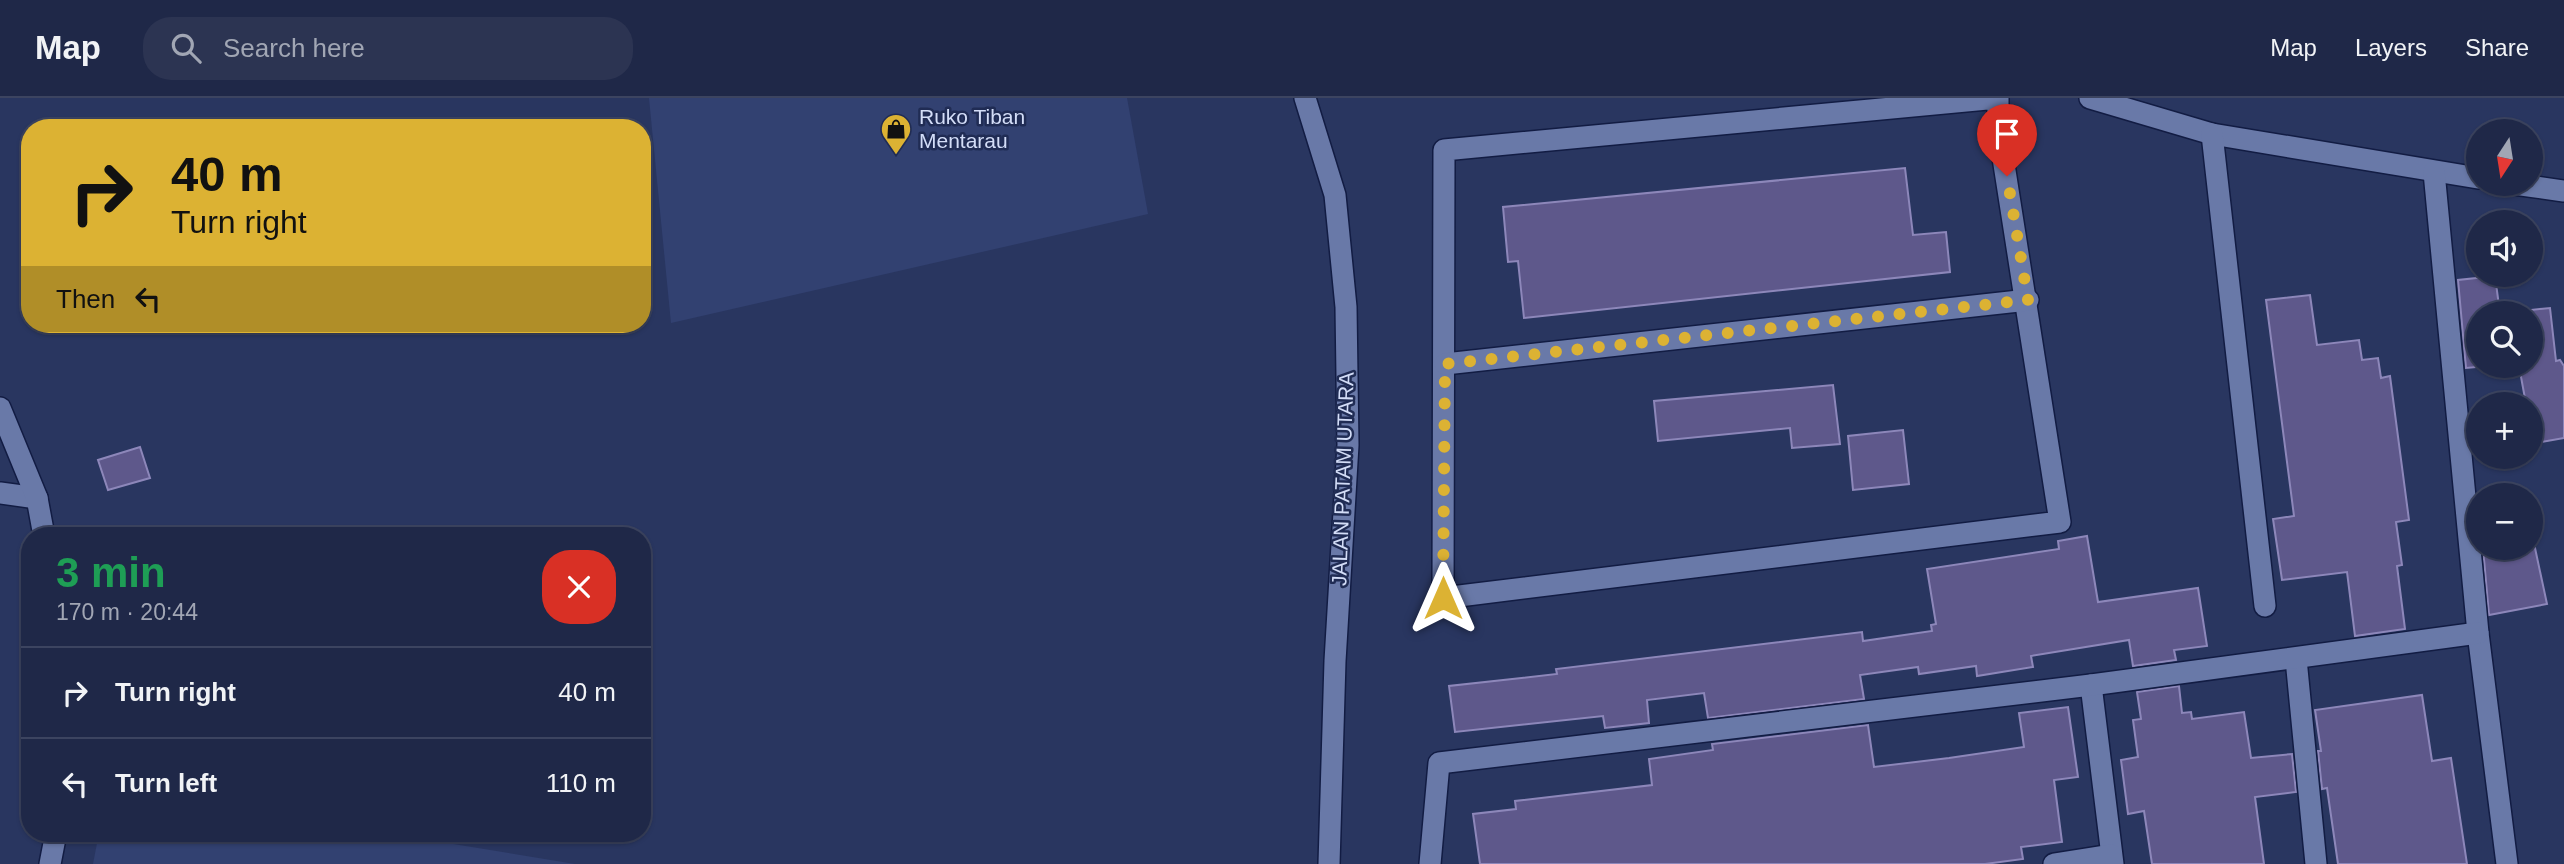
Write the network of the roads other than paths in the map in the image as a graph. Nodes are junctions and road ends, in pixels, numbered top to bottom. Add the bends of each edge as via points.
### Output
1 (1305, 98) edge
2 (1998, 98) edge
3 (2090, 98) edge
4 (2127, 104) edge
5 (2212, 134) junction
6 (2434, 172) junction
7 (2466, 176) edge
8 (2543, 188) edge
9 (2564, 191) edge
10 (2028, 300) junction
11 (1445, 364) junction
12 (0, 408) edge
13 (0, 493) edge
14 (37, 498) junction
15 (42, 527) edge
16 (2265, 606) dead end
17 (2478, 633) junction
18 (2296, 660) junction
19 (2091, 685) junction
20 (54, 842) edge
21 (2112, 859) edge
22 (50, 864) edge
23 (1329, 864) edge
24 (1430, 864) edge
25 (2054, 864) edge
26 (2316, 864) edge
27 (2507, 864) edge

1 - 23 street, JALAN PATAM UTARA via 1335,194 1346,307 1348,445
2 - 10 street via 1998,126
2 - 11 street via 1444,150
3 - 4 street
4 - 5 street
5 - 6 street
5 - 16 street
6 - 7 street
6 - 17 street
8 - 9 street
10 - 11 street
10 - 11 street via 2060,522 1443,598
12 - 14 street
13 - 14 street
14 - 15 street
17 - 18 street
17 - 27 street
18 - 19 street
18 - 26 street
19 - 21 street
19 - 24 street via 1440,763
20 - 22 street
21 - 25 street

